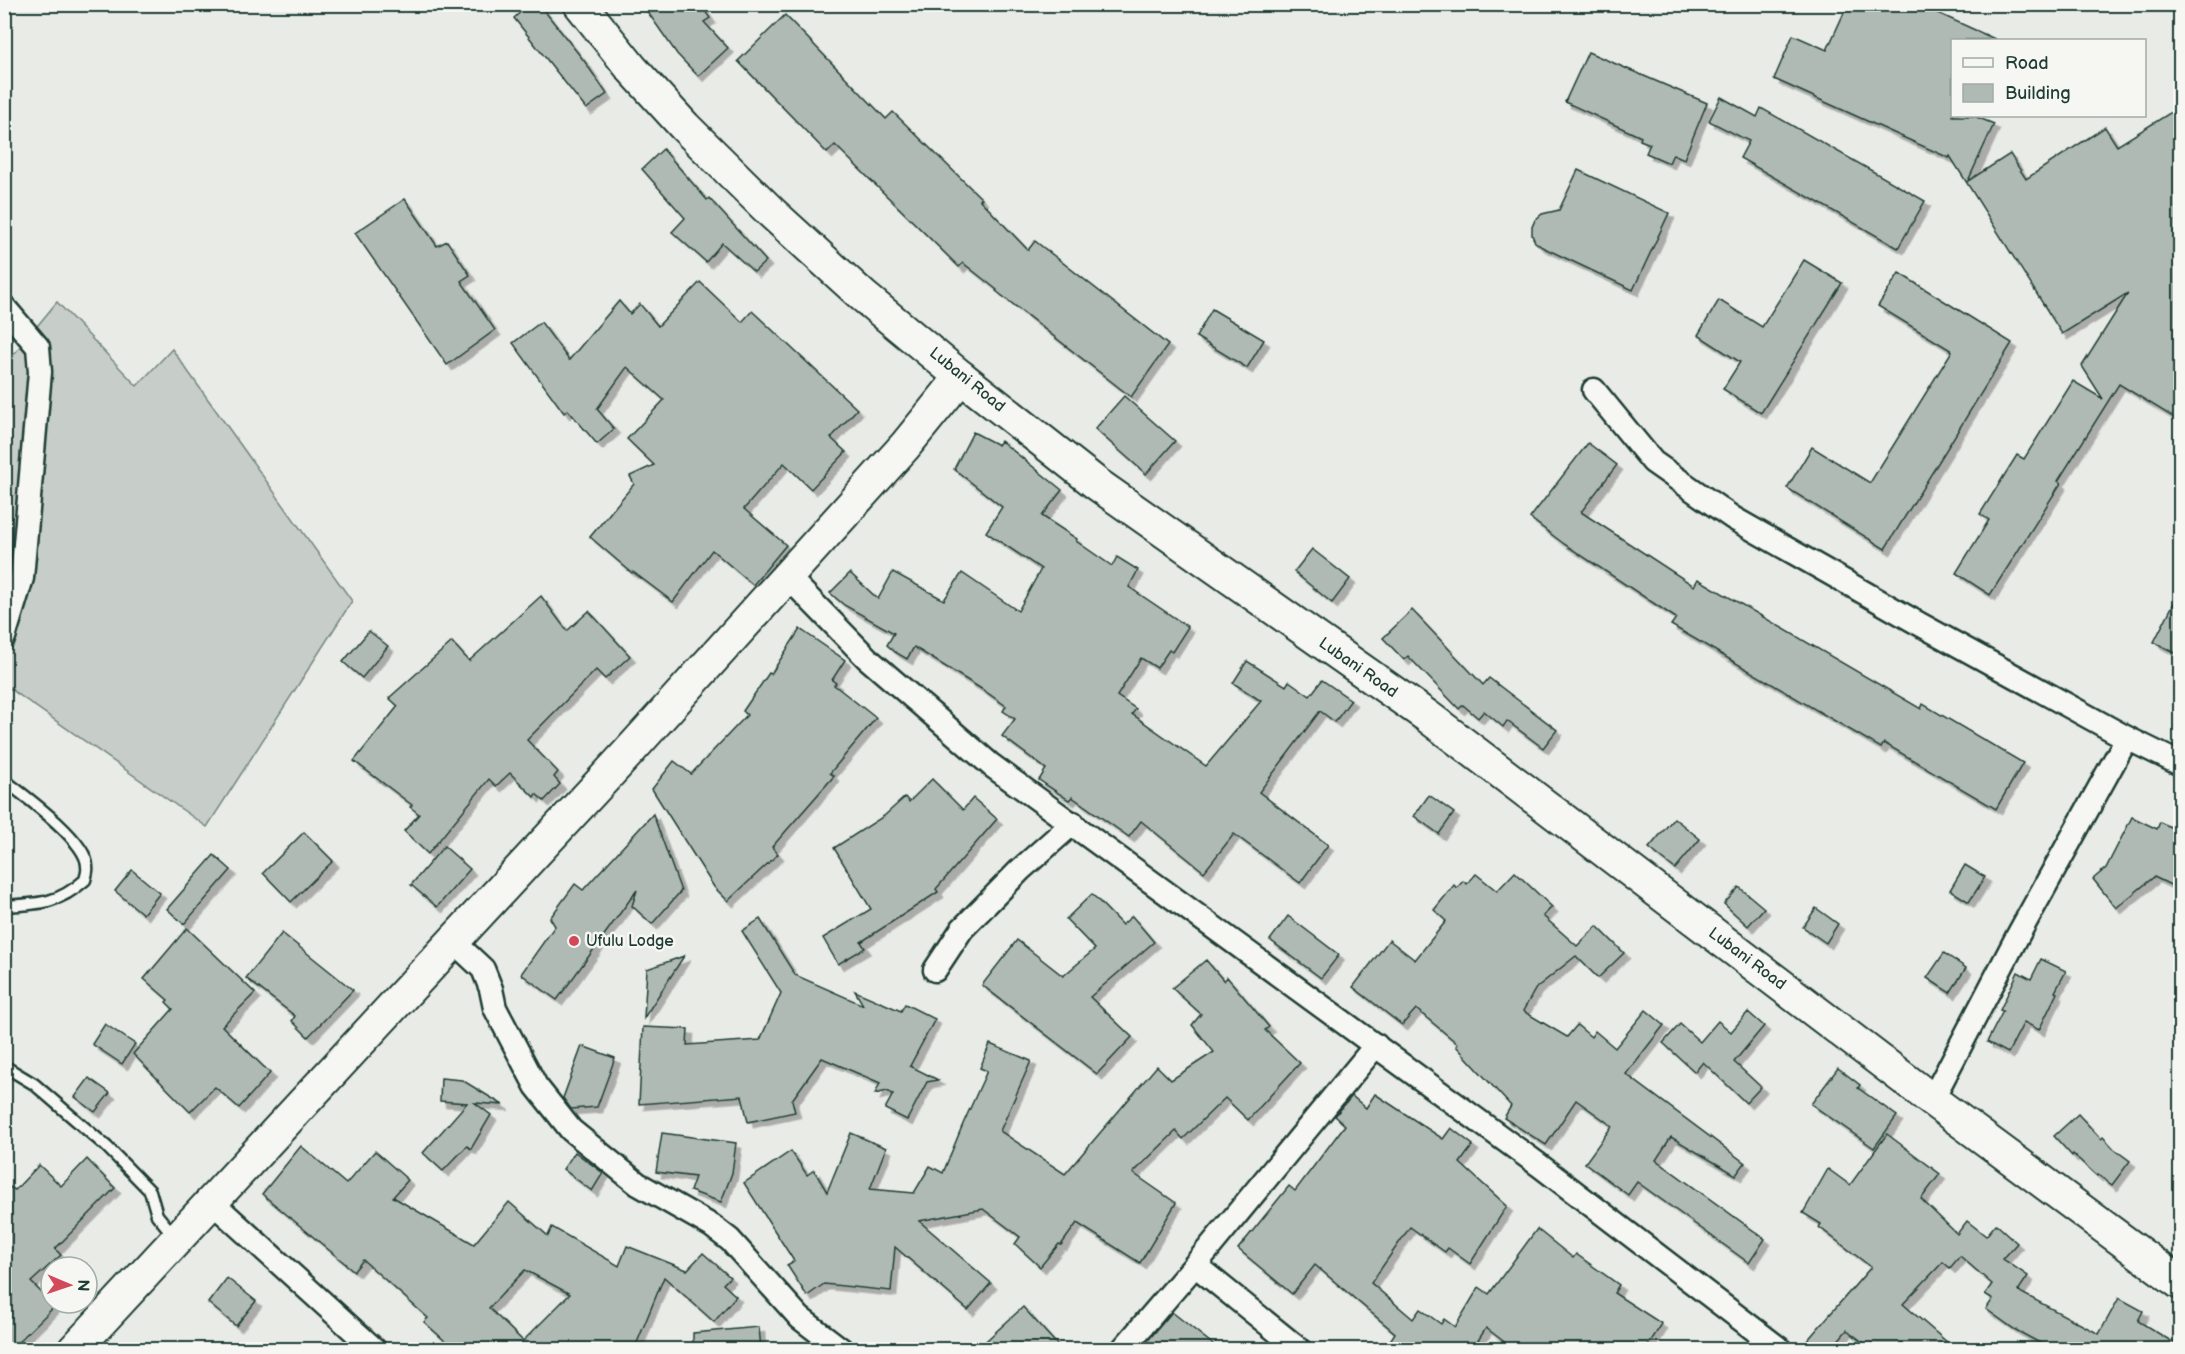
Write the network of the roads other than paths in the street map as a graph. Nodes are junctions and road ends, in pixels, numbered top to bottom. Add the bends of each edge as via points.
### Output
1 (580, 4) edge
2 (4, 307) edge
3 (961, 376) junction
4 (1594, 390) dead end
5 (787, 576) junction
6 (4, 637) edge
7 (2127, 738) junction
8 (2181, 764) edge
9 (4, 780) edge
10 (1073, 823) junction
11 (4, 906) edge
12 (452, 940) junction
13 (935, 970) dead end
14 (1376, 1045) junction
15 (4, 1066) edge
16 (1932, 1100) junction
17 (212, 1202) junction
18 (177, 1239) junction
19 (1195, 1265) junction
20 (2181, 1283) edge
21 (74, 1350) edge
22 (375, 1350) edge
23 (842, 1350) edge
24 (1122, 1350) edge
25 (1300, 1350) edge
26 (1781, 1350) edge

1 - 3 street, Lubani Road via 685,127 772,213 863,296
2 - 6 street via 38,347 40,372 22,578
3 - 5 street via 905,446
3 - 16 street, Lubani Road via 1097,484 1427,716
4 - 7 street via 1653,462 1733,518
5 - 10 street via 867,658 991,765
5 - 12 street
7 - 8 street
7 - 16 street
9 - 11 lane via 49,815 80,848 88,865 85,880 69,894 41,904
10 - 13 street via 962,929
10 - 14 street
12 - 17 street
12 - 23 street via 483,969 495,1008 536,1086 571,1130 638,1184 730,1240 800,1318
14 - 19 street
14 - 26 street
15 - 18 lane via 34,1084 114,1155 150,1191 158,1215
16 - 20 street, Lubani Road
17 - 18 street
17 - 22 street
18 - 21 street
19 - 24 street
19 - 25 street

